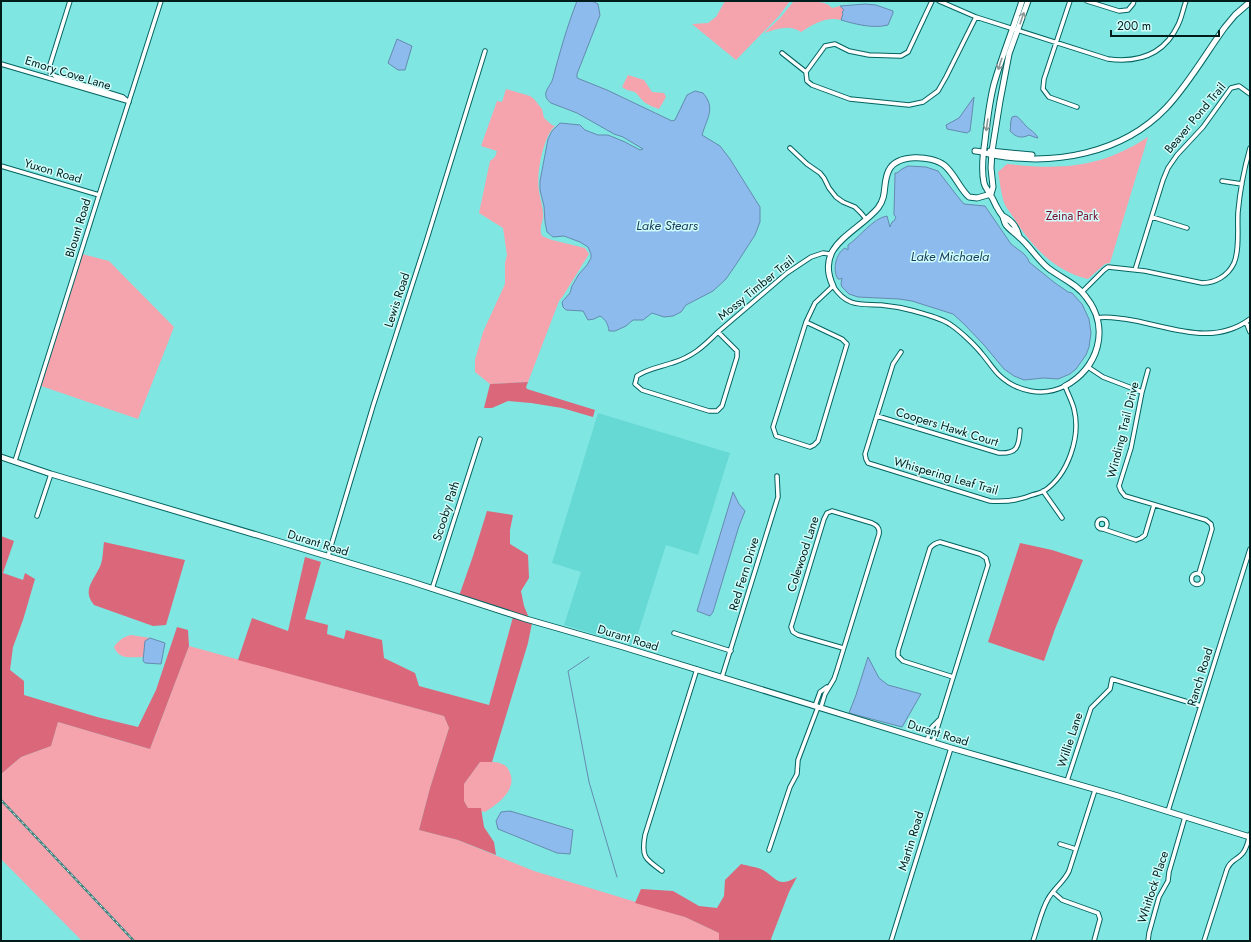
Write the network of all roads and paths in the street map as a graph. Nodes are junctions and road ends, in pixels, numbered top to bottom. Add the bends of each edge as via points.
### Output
1 (70, 1) edge
2 (161, 1) edge
3 (932, 1) edge
4 (939, 1) edge
5 (1022, 1) edge
6 (1028, 1) edge
7 (1070, 1) edge
8 (1087, 1) edge
9 (1134, 1) edge
10 (1186, 1) edge
11 (1250, 2) edge
12 (976, 17) junction
13 (1015, 30) junction
14 (1056, 43) junction
15 (485, 51) dead end
16 (782, 53) dead end
17 (1, 64) edge
18 (806, 72) junction
19 (1250, 94) edge
20 (130, 102) junction
21 (1077, 107) dead end
22 (790, 148) dead end
23 (1250, 148) edge
24 (975, 151) dead end
25 (984, 152) junction
26 (992, 153) junction
27 (1, 166) edge
28 (1222, 181) dead end
29 (1242, 184) junction
30 (991, 194) junction
31 (99, 195) junction
32 (1152, 217) junction
33 (866, 219) junction
34 (1187, 228) dead end
35 (830, 254) junction
36 (1135, 270) junction
37 (833, 286) junction
38 (1082, 292) junction
39 (1097, 318) junction
40 (1250, 319) edge
41 (806, 322) junction
42 (1246, 322) junction
43 (718, 332) junction
44 (1250, 332) edge
45 (901, 352) dead end
46 (1088, 367) junction
47 (1148, 370) dead end
48 (1065, 386) junction
49 (1142, 392) junction
50 (877, 416) junction
51 (1020, 430) dead end
52 (480, 439) dead end
53 (1, 457) edge
54 (15, 461) junction
55 (52, 474) junction
56 (777, 476) dead end
57 (1044, 491) junction
58 (1154, 505) junction
59 (37, 516) dead end
60 (1062, 518) dead end
61 (1104, 529) dead end
62 (1250, 549) edge
63 (328, 556) junction
64 (1199, 574) dead end
65 (432, 589) junction
66 (674, 633) dead end
67 (844, 648) junction
68 (731, 651) junction
69 (697, 670) junction
70 (722, 677) junction
71 (953, 677) junction
72 (1201, 706) junction
73 (818, 707) junction
74 (930, 741) junction
75 (951, 748) junction
76 (1067, 781) junction
77 (1094, 790) junction
78 (1168, 812) junction
79 (1185, 817) junction
80 (1250, 836) edge
81 (1060, 844) dead end
82 (1076, 849) junction
83 (770, 850) dead end
84 (662, 871) dead end
85 (1053, 892) junction
86 (891, 941) edge
87 (1033, 941) edge
88 (1094, 941) edge
89 (1148, 941) edge
90 (1204, 941) edge

1 - 20 street via 50,72 55,76 123,97
2 - 20 street, Blount Road
3 - 18 street via 908,52 901,56 869,56 834,44 824,46
4 - 12 street
5 - 13 street
13 -> 6 street
7 - 14 street
8 - 9 street via 1119,11 1128,10
10 - 14 street via 1172,36 1152,55 1120,61
11 - 26 street via 1225,27 1169,105 1131,136 1084,154 1054,157
12 - 13 street
12 - 18 street via 938,91 923,102 909,105 850,99 812,85 807,81
13 - 14 street
13 -> 25 street via 993,91
13 - 26 street via 998,108
14 - 21 street via 1043,89 1049,97
15 - 63 street, Lewis Road
16 - 18 street
17 - 20 street, Emory Cove Lane
19 - 32 street, Beaver Pond Trail via 1239,86 1231,88 1203,127 1176,155 1163,180
20 - 31 street, Blount Road
22 - 33 street via 820,173 836,197 855,207
23 - 29 street
24 - 25 street
25 - 26 street
25 - 30 street via 984,183
26 - 30 street
27 - 31 street, Yuxon Road
28 - 29 street
29 - 36 street via 1236,256 1225,275 1202,283
30 - 33 street via 970,198 942,164 932,160 905,158 890,168 882,202
30 - 38 street via 1006,226 1019,236 1048,268
31 - 54 street, Blount Road
32 - 34 street
32 - 36 street, Beaver Pond Trail
33 - 35 street via 838,243
35 - 37 street via 828,272
35 - 43 street, Mossy Timber Trail via 823,253 811,257 787,273
36 - 38 street via 1106,268
37 - 41 street via 815,303
37 - 48 street via 841,296 852,303 899,307 946,321 978,348 1000,376 1017,387 1040,392 1053,391
38 - 39 street via 1091,303
39 - 42 street via 1108,317 1205,334 1229,330
39 - 46 street via 1098,345
40 - 42 street
41 - 41 street via 773,427 776,436 810,447 818,441 847,344 842,339
42 - 44 street
43 - 43 street, Mossy Timber Trail via 737,350 737,357 722,406 717,411 709,411 642,390 635,384 636,376 643,372 692,356
45 - 50 street, Whispering Leaf Trail via 893,364
46 - 48 street
46 - 49 street via 1103,377
47 - 49 street, Winding Trail Drive
48 - 57 street, Whispering Leaf Trail via 1074,410 1075,434 1065,467
49 - 58 street, Winding Trail Drive via 1131,448 1119,486 1124,496
50 - 51 street, Coopers Hawk Court via 1008,454 1015,450 1019,443
50 - 57 street, Whispering Leaf Trail via 865,454 868,463 990,502 1021,500
52 - 65 street, Scooby Path
53 - 54 street, Durant Road
54 - 55 street, Durant Road
55 - 59 street
55 - 63 street, Durant Road
56 - 68 street, Red Fern Drive via 778,497
57 - 60 street
58 - 61 street via 1145,535 1141,538 1136,540
58 - 64 street, Winding Trail Drive via 1206,520 1211,524 1212,530
62 - 72 street, Ranch Road
63 - 65 street, Durant Road
65 - 69 street, Durant Road
66 - 68 street
67 - 67 street, Colewood Lane via 880,530 872,523 832,511 827,513 824,519 791,627 798,635
67 - 73 street, Colewood Lane via 834,679 820,692
68 - 70 street, Red Fern Drive
69 - 70 street, Durant Road
69 - 84 street via 645,835 645,858
70 - 73 street, Durant Road
71 - 71 street via 988,562 980,554 940,542 932,544 930,548 898,656 903,662
71 - 74 street via 940,719 933,725
72 - 76 street, Willie Lane via 1112,679 1110,689 1091,708
72 - 78 street, Ranch Road
73 - 74 street, Durant Road
73 - 83 street, Colewood Lane via 798,760 797,774 790,787
74 - 75 street, Durant Road
75 - 76 street, Durant Road
75 - 86 street, Martin Road
76 - 77 street, Durant Road
77 - 78 street, Durant Road
77 - 82 street
78 - 79 street, Durant Road
79 - 80 street, Durant Road
79 - 89 street, Whitlock Place via 1168,881 1159,897
80 - 90 street via 1245,850 1227,869
81 - 82 street
82 - 85 street via 1064,881
85 - 87 street
85 - 88 street via 1062,900 1098,913 1100,919

